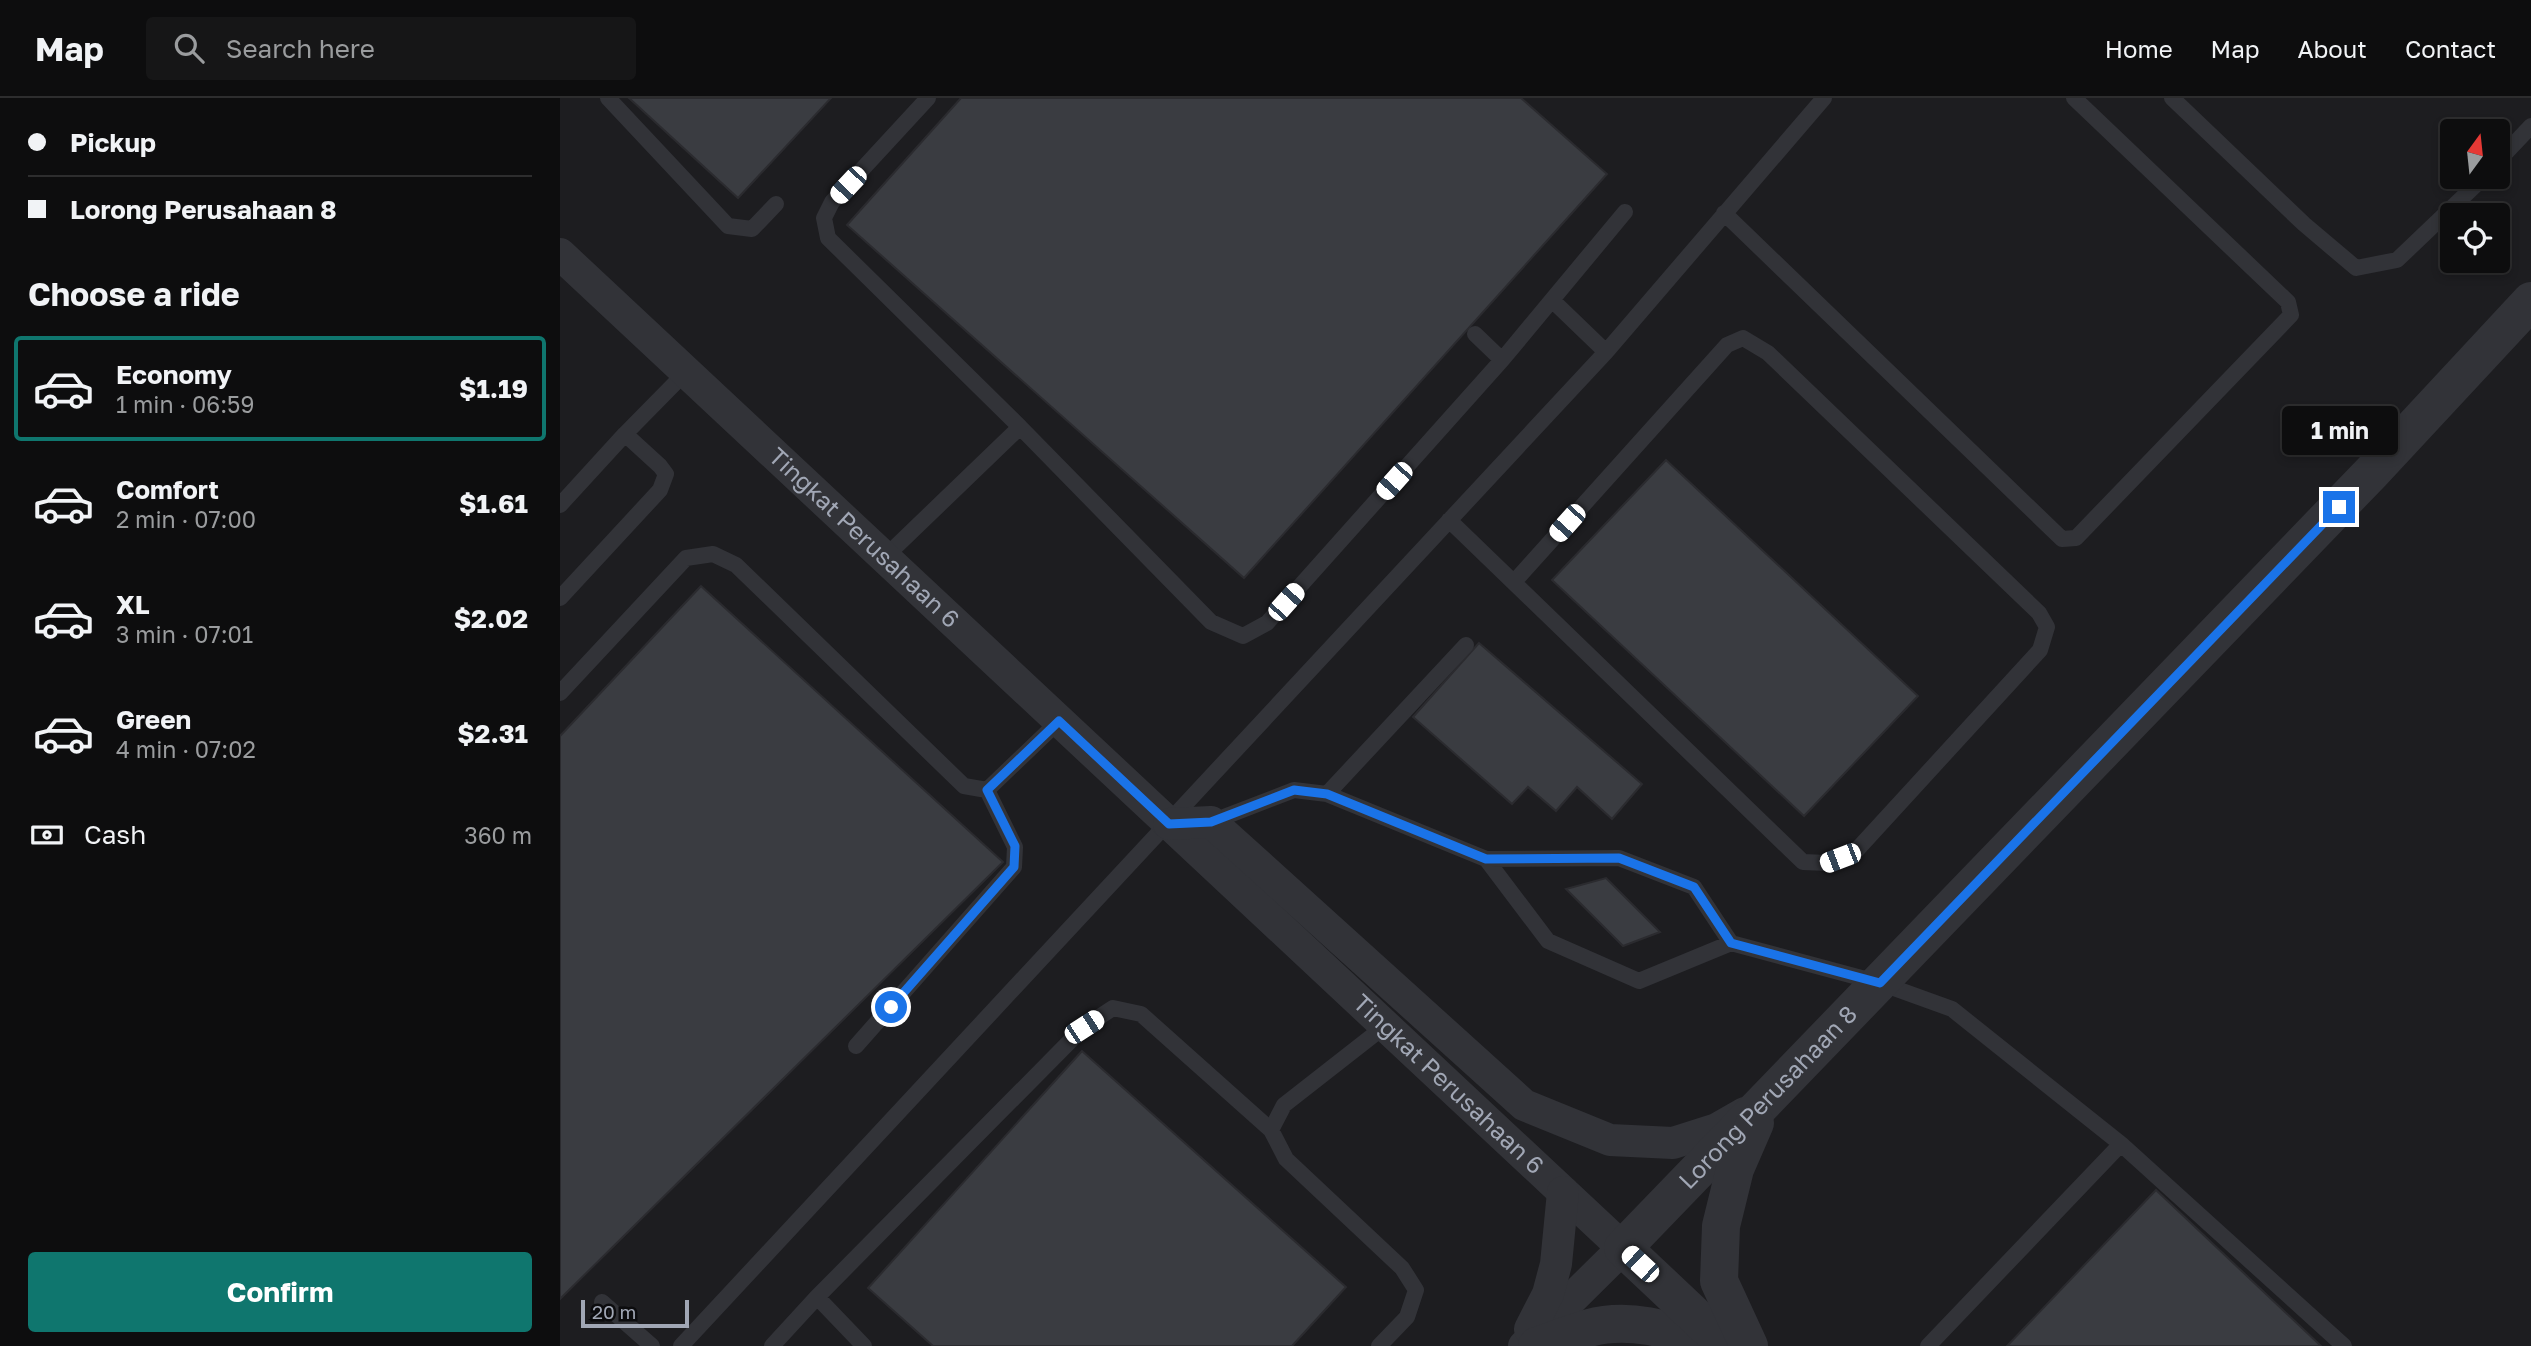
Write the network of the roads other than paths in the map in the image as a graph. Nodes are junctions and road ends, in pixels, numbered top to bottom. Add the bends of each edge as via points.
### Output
1 (608, 98) edge
2 (928, 98) edge
3 (1824, 98) edge
4 (2074, 98) edge
5 (2172, 98) edge
6 (2531, 126) edge
7 (2510, 148) edge
8 (2472, 189) edge
9 (776, 204) dead end
10 (1625, 212) dead end
11 (1724, 213) junction
12 (560, 254) edge
13 (1552, 300) junction
14 (2531, 301) edge
15 (1475, 334) dead end
16 (1606, 352) junction
17 (1502, 360) junction
18 (686, 372) junction
19 (1020, 427) junction
20 (625, 434) junction
21 (560, 505) edge
22 (1449, 520) junction
23 (885, 557) junction
24 (1514, 582) junction
25 (560, 598) edge
26 (1465, 645) dead end
27 (560, 693) edge
28 (1059, 721) junction
29 (987, 790) junction
30 (1327, 794) junction
31 (1211, 822) junction
32 (1169, 824) junction
33 (1486, 859) junction
34 (1731, 943) junction
35 (1880, 983) junction
36 (1385, 1026) junction
37 (856, 1046) dead end
38 (1764, 1102) junction
39 (1271, 1130) junction
40 (2121, 1144) junction
41 (1563, 1192) junction
42 (1623, 1248) junction
43 (817, 1297) junction
44 (602, 1302) dead end
45 (652, 1346) edge
46 (681, 1346) edge
47 (772, 1346) edge
48 (863, 1346) edge
49 (1380, 1346) edge
50 (1523, 1346) edge
51 (1537, 1346) edge
52 (1704, 1346) edge
53 (1727, 1346) edge
54 (1749, 1346) edge
55 (1928, 1346) edge
56 (2344, 1346) edge

1 - 9 lane via 728,226 752,229
2 - 19 lane via 832,202 824,218 828,238
3 - 11 lane
4 - 11 lane via 2288,302 2291,315 2076,538 2062,539
5 - 8 lane via 2356,268 2398,260
6 - 7 lane
10 - 13 lane
11 - 16 lane
12 - 18 street, Tingkat Perusahaan 6
13 - 16 lane
13 - 17 lane
14 - 35 street, Lorong Perusahaan 8
15 - 17 lane
16 - 22 lane
17 - 19 lane via 1268,622 1243,636 1211,622
18 - 20 lane
18 - 23 street, Tingkat Perusahaan 6
19 - 23 lane
20 - 21 lane
20 - 25 lane via 666,474 660,490
22 - 24 lane
22 - 32 lane
23 - 28 street, Tingkat Perusahaan 6
24 - 24 lane via 1803,862 1827,863 1854,853 2040,650 2047,627 2039,613 1768,353 1743,338 1727,345
26 - 30 lane
27 - 29 lane via 686,558 713,554 736,565 964,786
28 - 29 lane
28 - 32 street, Tingkat Perusahaan 6
29 - 37 lane via 1015,846 1014,867
30 - 31 lane via 1294,790
30 - 33 lane
31 - 32 street
31 - 38 street, Tingkat Perusahaan 6 via 1524,1105 1610,1140 1673,1143 1717,1129
32 - 36 street, Tingkat Perusahaan 6
32 - 46 lane
33 - 34 lane via 1619,858 1694,887
33 - 34 lane via 1548,941 1639,981
34 - 35 lane
35 - 38 street, Lorong Perusahaan 8
35 - 40 lane via 1952,1009
36 - 39 lane via 1284,1105
36 - 41 street, Tingkat Perusahaan 6
38 - 42 street, Lorong Perusahaan 8
38 - 54 street via 1735,1168 1721,1226 1719,1281
39 - 43 lane via 1141,1014 1113,1008 1084,1027
39 - 49 lane via 1286,1159 1402,1268 1416,1290 1407,1318
40 - 55 lane
40 - 56 lane
41 - 42 street, Tingkat Perusahaan 6
41 - 50 street via 1556,1264 1548,1294
42 - 50 street, Lorong Perusahaan 8
42 - 53 street, Tingkat Perusahaan 6
43 - 47 lane
43 - 48 lane
44 - 45 lane
51 - 52 street via 1592,1327 1635,1325 1686,1335

